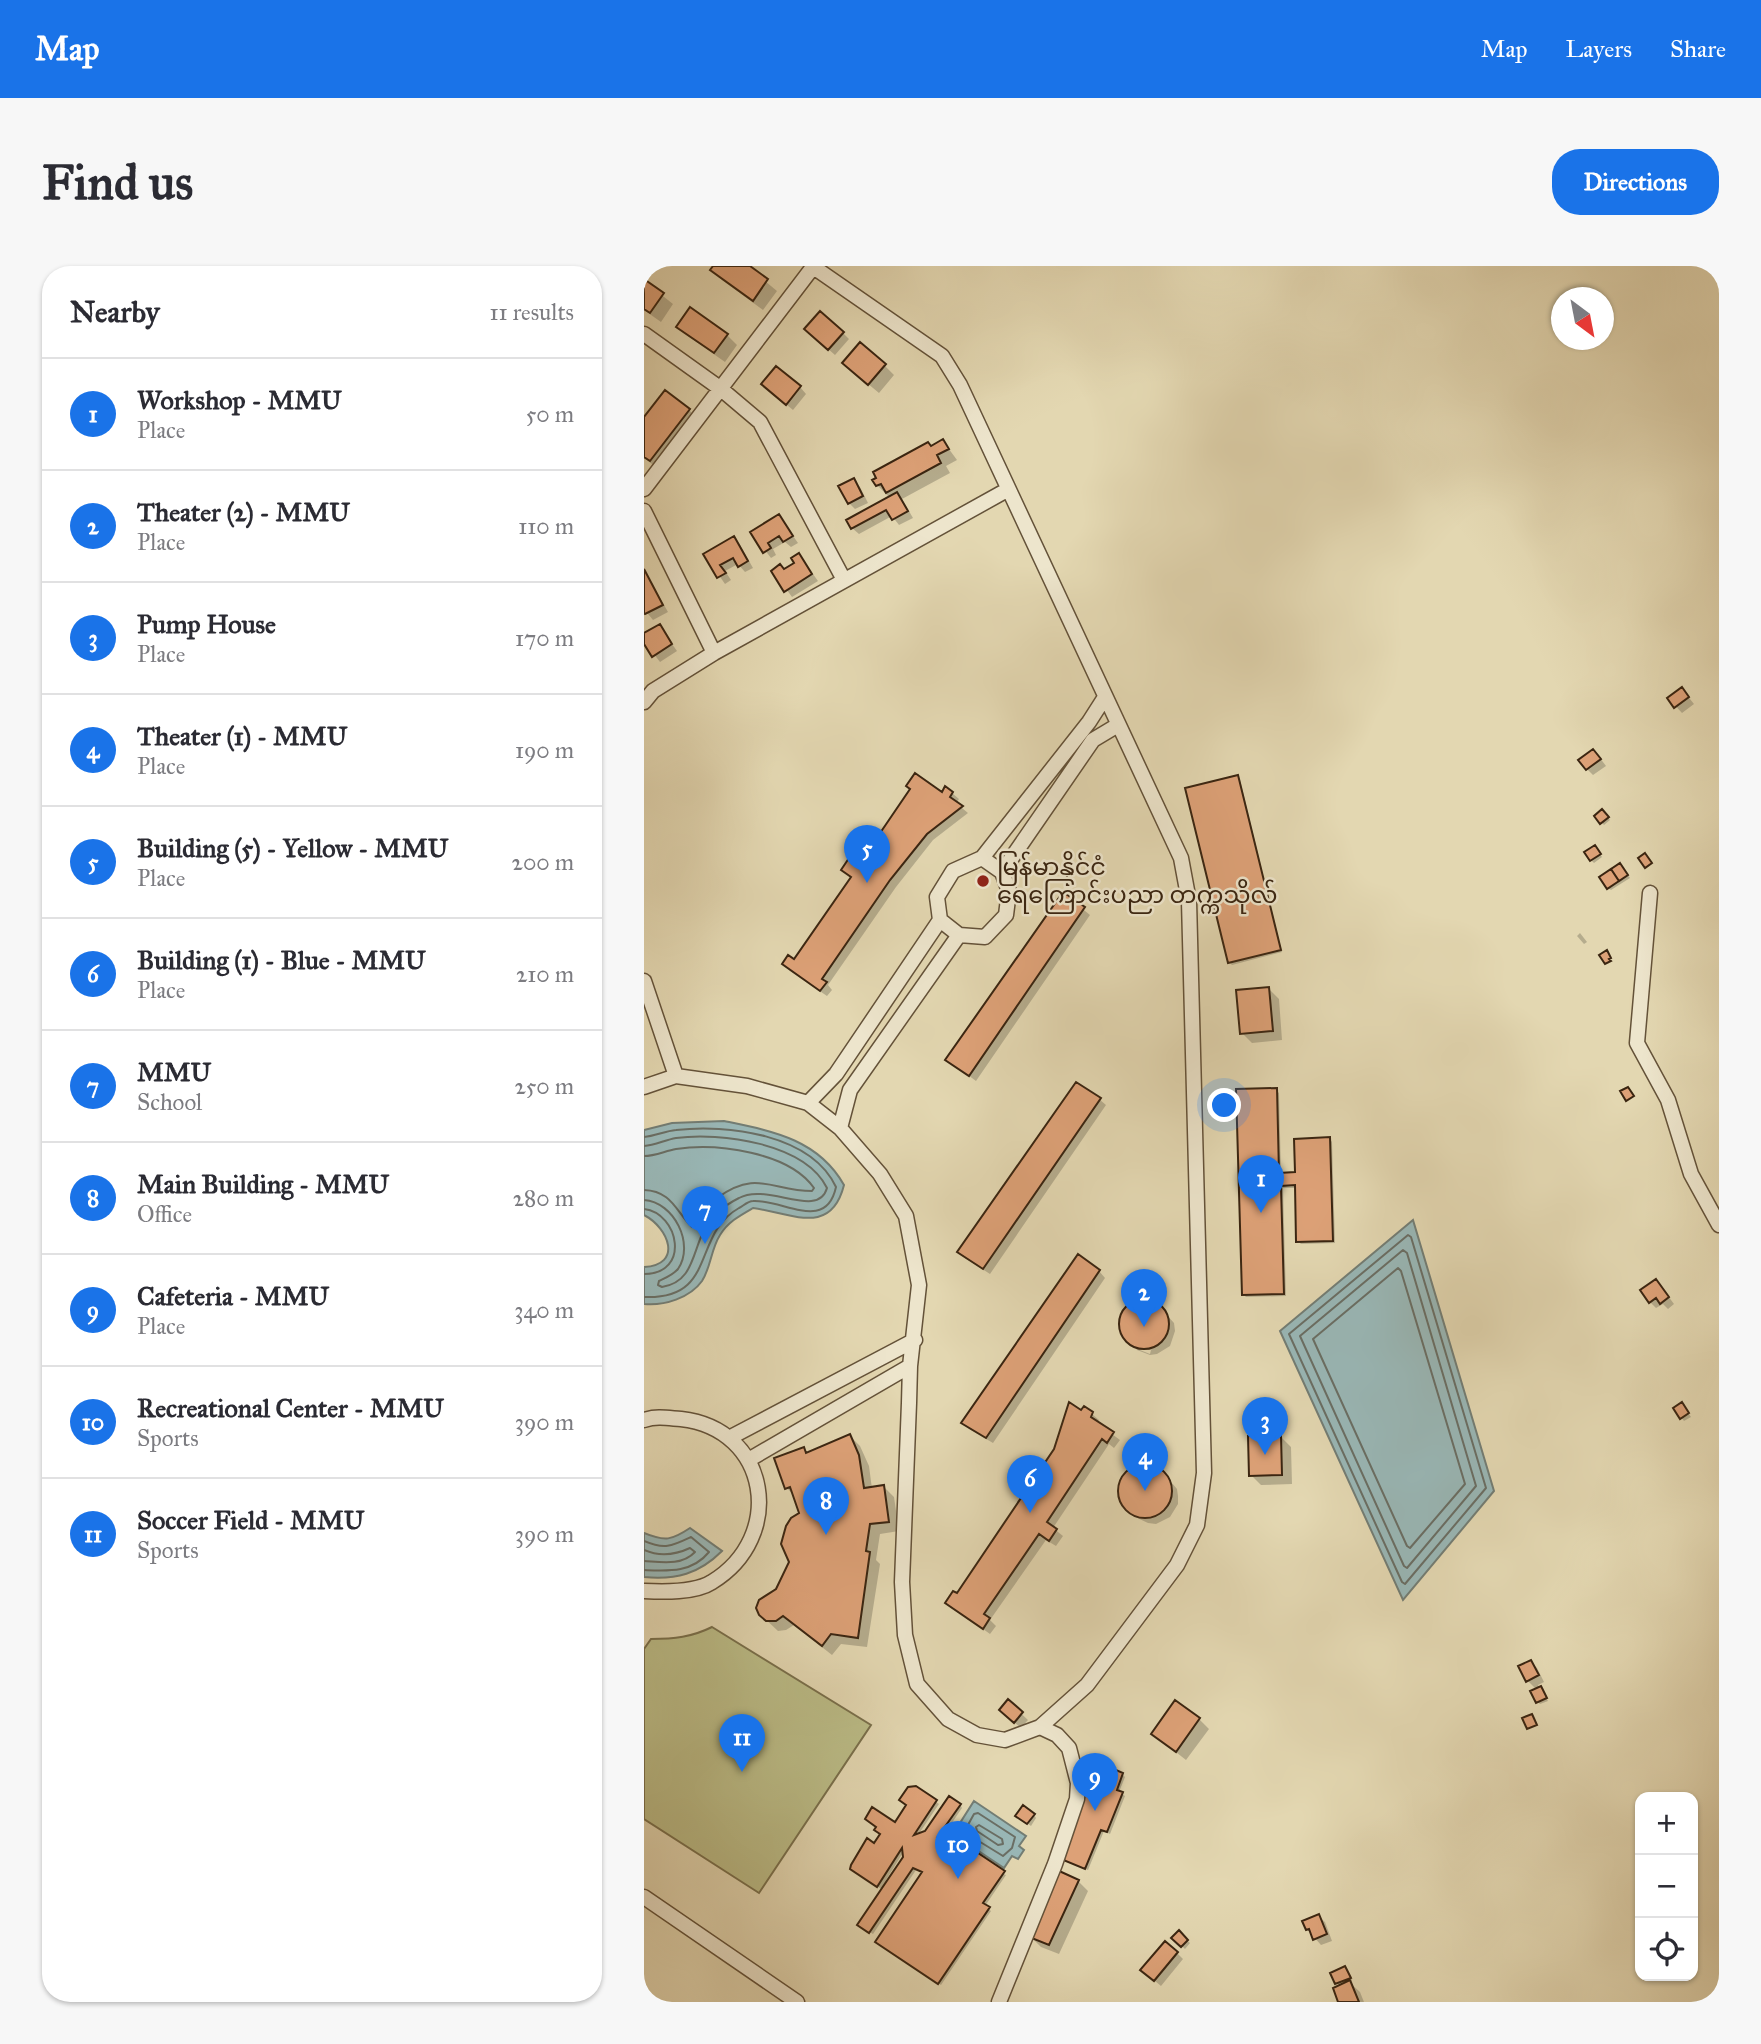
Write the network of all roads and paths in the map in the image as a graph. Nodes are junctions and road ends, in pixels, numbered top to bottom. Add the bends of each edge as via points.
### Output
1 (813, 267) edge
2 (644, 334) edge
3 (721, 388) junction
4 (644, 489) edge
5 (1007, 490) junction
6 (644, 511) edge
7 (844, 580) junction
8 (714, 653) junction
9 (1105, 697) junction
10 (644, 702) edge
11 (1118, 725) junction
12 (982, 858) junction
13 (1002, 872) junction
14 (1650, 893) dead end
15 (940, 920) junction
16 (959, 935) junction
17 (644, 981) edge
18 (677, 1076) junction
19 (644, 1087) edge
20 (808, 1103) junction
21 (840, 1128) junction
22 (1719, 1225) edge
23 (915, 1340) junction
24 (910, 1366) junction
25 (644, 1420) edge
26 (729, 1438) junction
27 (750, 1459) junction
28 (644, 1591) edge
29 (1040, 1727) junction
30 (644, 1897) edge
31 (797, 2002) edge
32 (999, 2002) edge

1 - 3 street
1 - 5 street via 942,356 960,385
2 - 3 street
3 - 4 street
3 - 7 street via 760,422
5 - 7 street
5 - 9 street
6 - 8 street
7 - 8 street
8 - 10 street via 653,691
9 - 11 street
9 - 12 street
11 - 13 street via 1093,740
11 - 29 street via 1181,858 1189,901 1204,1473 1197,1525 1177,1565 1087,1685
12 - 13 street
12 - 15 street via 953,871 937,897
13 - 16 street via 1009,891 1006,915 985,937
14 - 22 street via 1637,1042 1668,1100 1691,1174
15 - 16 street
15 - 20 street via 835,1074
16 - 21 street via 850,1090
17 - 18 street
18 - 19 street
18 - 20 street via 747,1086
20 - 21 street
21 - 23 street via 880,1174 906,1216 919,1285
23 - 24 street
23 - 26 street
24 - 27 street
24 - 29 street via 902,1582 905,1635 917,1684 948,1719 977,1735 1005,1740
25 - 26 street via 701,1422
26 - 27 street
27 - 28 street via 758,1484 759,1522 744,1556 711,1584 670,1593
29 - 32 street via 1069,1748 1077,1799
30 - 31 street

